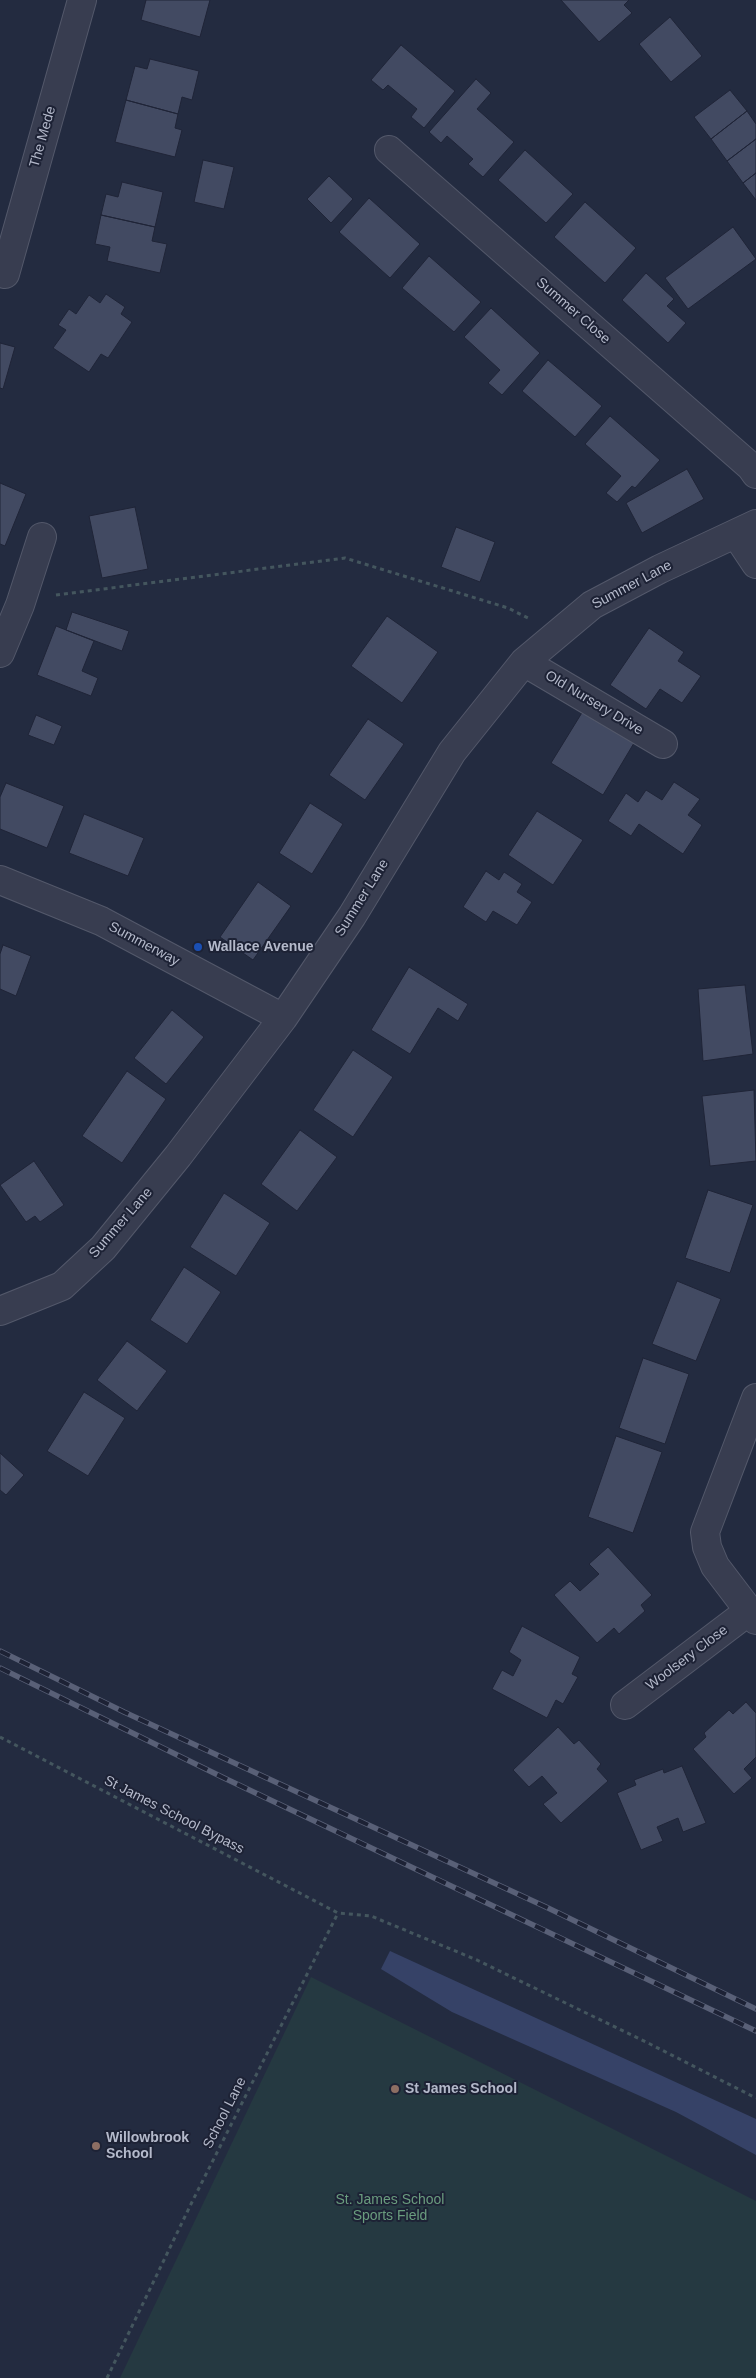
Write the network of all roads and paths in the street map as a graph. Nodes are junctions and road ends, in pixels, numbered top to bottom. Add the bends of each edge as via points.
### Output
1 (82, 0) edge
2 (389, 150) dead end
3 (4, 274) dead end
4 (756, 474) edge
5 (746, 529) edge
6 (42, 537) dead end
7 (756, 564) edge
8 (20, 606) junction
9 (557, 633) junction
10 (0, 653) edge
11 (524, 662) junction
12 (663, 744) dead end
13 (0, 880) edge
14 (284, 1018) junction
15 (0, 1311) edge
16 (756, 1398) edge
17 (753, 1616) edge
18 (625, 1705) dead end
19 (0, 1737) edge
20 (338, 1913) junction
21 (756, 2098) edge
22 (107, 2378) edge

1 - 3 street, The Mede
2 - 4 street, Summer Close
5 - 7 street
5 - 9 street, Summer Lane via 592,605
6 - 8 street
8 - 9 path via 67,592 345,558 508,608
8 - 10 street
9 - 11 street, Summer Lane
11 - 12 street, Old Nursery Drive
11 - 14 street, Summer Lane via 452,752 352,916
13 - 14 street, Summerway via 101,921
14 - 15 street, Summer Lane via 103,1248 62,1286
16 - 17 street via 705,1532 715,1566
17 - 18 street, Woolsery Close
19 - 20 path, St James School Bypass
20 - 21 path via 371,1916 477,1960
20 - 22 path, School Lane

